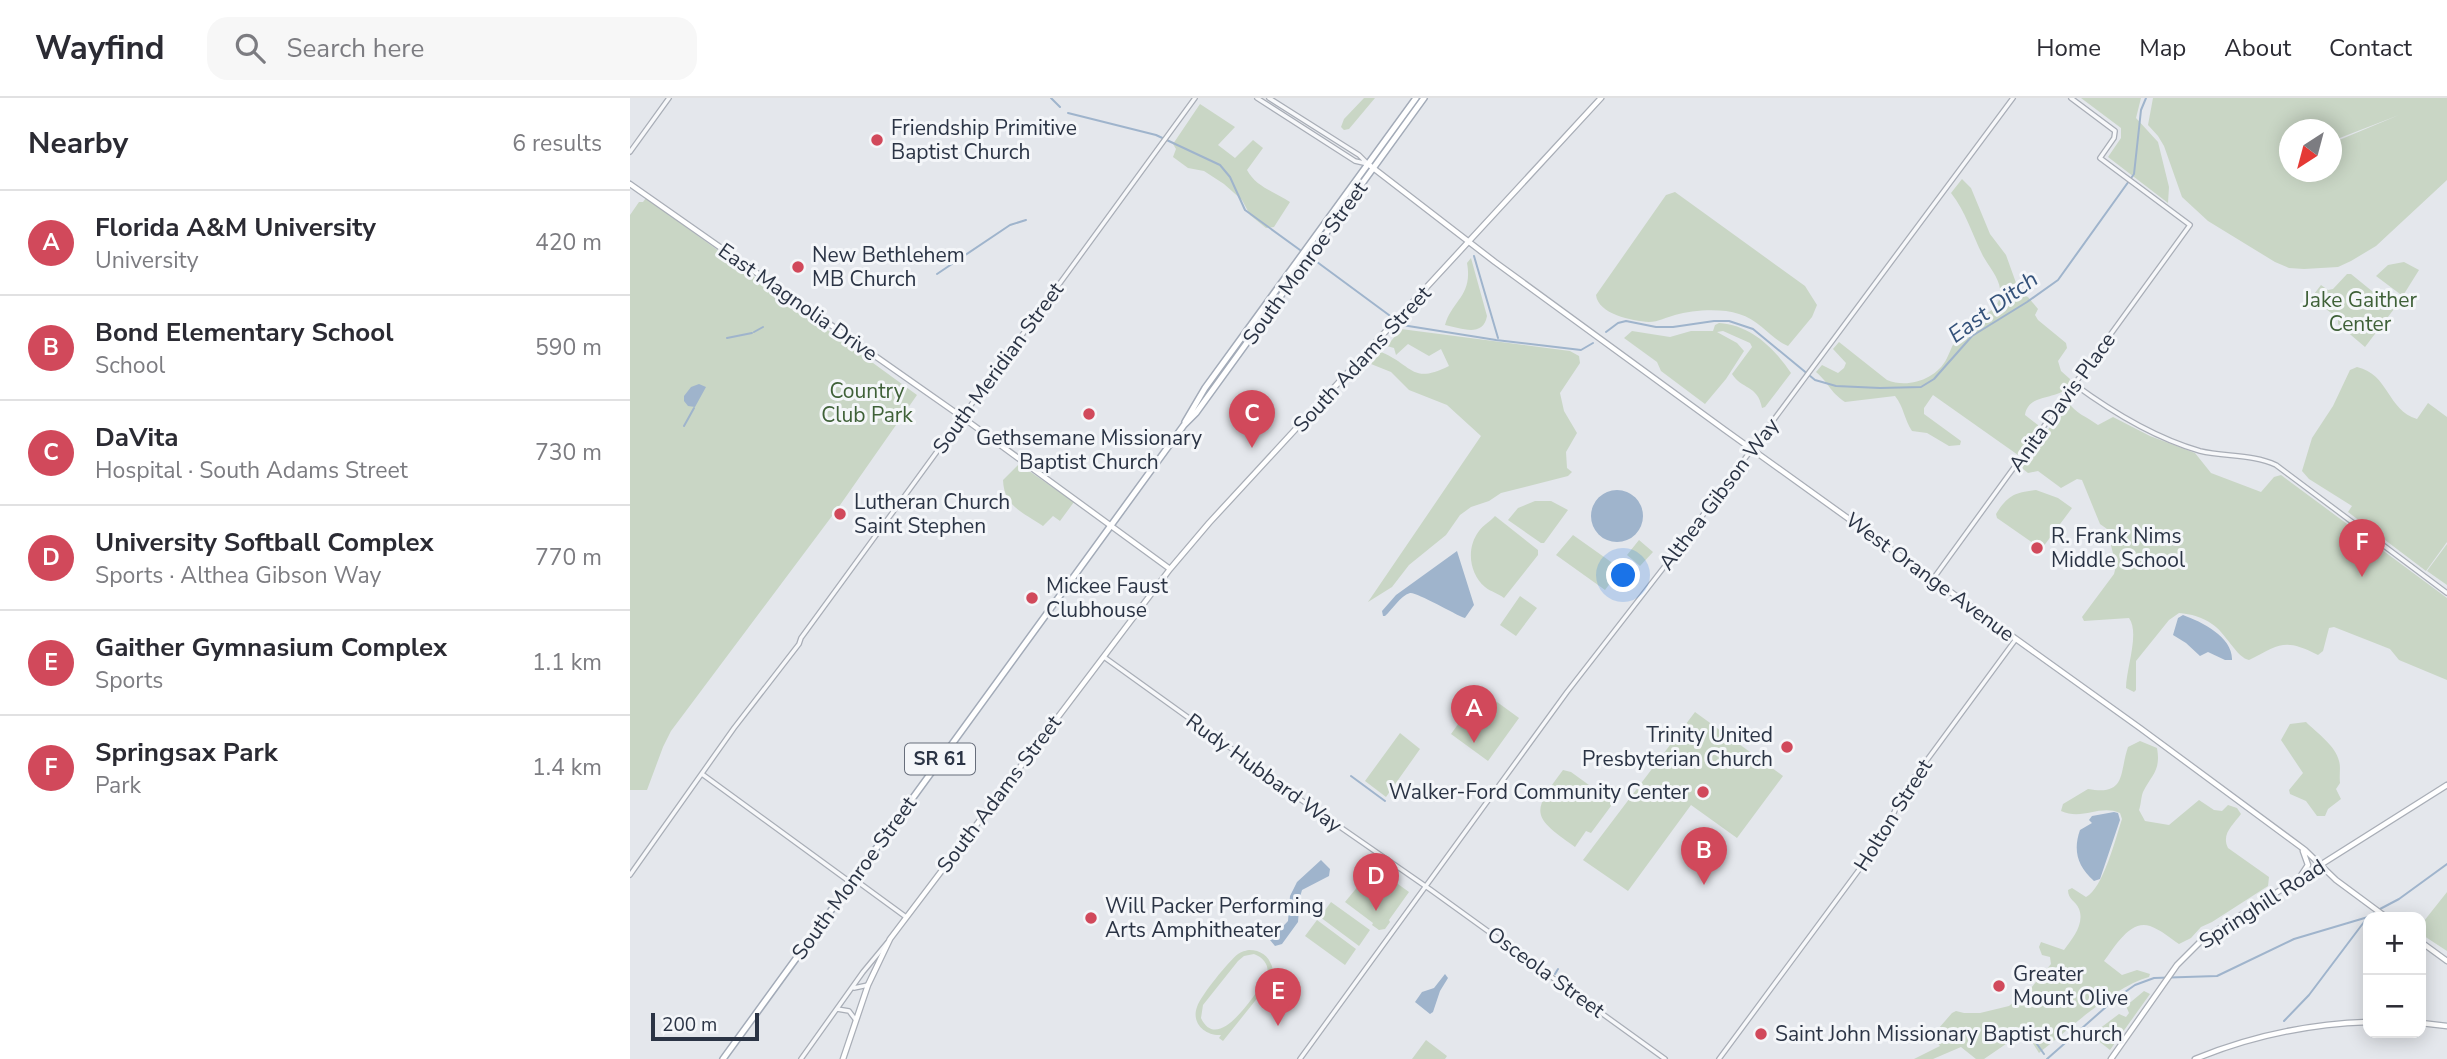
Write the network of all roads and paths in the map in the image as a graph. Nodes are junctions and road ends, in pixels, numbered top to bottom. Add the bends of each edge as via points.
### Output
1 (669, 98) edge
2 (1195, 98) edge
3 (1257, 98) edge
4 (1269, 98) edge
5 (1416, 98) edge
6 (1424, 98) edge
7 (1608, 98) edge
8 (2013, 98) edge
9 (2071, 98) edge
10 (1600, 100) edge
11 (630, 152) edge
12 (1371, 167) junction
13 (630, 184) edge
14 (1328, 219) junction
15 (1331, 228) junction
16 (1469, 243) junction
17 (1284, 285) junction
18 (2074, 384) junction
19 (962, 417) junction
20 (1753, 449) junction
21 (1110, 526) junction
22 (1170, 569) junction
23 (1933, 579) junction
24 (2447, 593) edge
25 (2016, 639) junction
26 (1104, 657) junction
27 (702, 775) junction
28 (2447, 785) edge
29 (2299, 845) junction
30 (638, 863) junction
31 (2321, 866) junction
32 (630, 869) edge
33 (630, 875) edge
34 (2298, 880) junction
35 (852, 881) junction
36 (1425, 887) junction
37 (2378, 912) edge
38 (906, 917) junction
39 (890, 939) junction
40 (2426, 946) edge
41 (2447, 961) edge
42 (869, 985) junction
43 (852, 989) junction
44 (837, 1009) junction
45 (856, 1021) junction
46 (2363, 1022) edge
47 (2426, 1024) edge
48 (2447, 1026) edge
49 (723, 1059) edge
50 (801, 1059) edge
51 (844, 1059) edge
52 (1300, 1059) edge
53 (1665, 1059) edge
54 (1719, 1059) edge
55 (2111, 1059) edge
56 (2195, 1059) edge

1 - 11 street
2 - 19 street, South Meridian Street
3 - 12 street
4 - 12 street
5 - 12 main road, South Monroe Street / SR 61
6 - 12 main road, South Monroe Street / SR 61
7 - 10 main road, South Adams Street
8 - 20 street, Althea Gibson Way
9 - 18 street, Anita Davis Place via 2115,132 2101,158 2190,225
10 - 16 main road, South Adams Street
12 - 14 main road, South Monroe Street / SR 61
12 - 15 main road, South Monroe Street / SR 61
12 - 16 main road, West Orange Avenue
13 - 19 main road, East Magnolia Drive
14 - 15 main road
14 - 17 main road, South Monroe Street / SR 61
15 - 17 main road, South Monroe Street / SR 61
16 - 20 main road, West Orange Avenue
16 - 22 main road, South Adams Street
17 - 21 main road, South Monroe Street / SR 61 via 1196,413
18 - 23 street, Anita Davis Place
18 - 24 street via 2116,413 2194,449 2276,465
19 - 21 main road, East Magnolia Drive
19 - 27 street, South Meridian Street
20 - 23 main road, West Orange Avenue
20 - 36 street, Althea Gibson Way
21 - 22 main road, East Magnolia Drive
21 - 35 main road, South Monroe Street / SR 61
22 - 26 main road, South Adams Street
23 - 25 main road, West Orange Avenue
25 - 29 main road, West Orange Avenue
25 - 54 street, Holton Street via 1902,794 1884,836
26 - 36 street, Rudy Hubbard Way
26 - 38 main road, South Adams Street
27 - 30 street, South Meridian Street
27 - 35 street
28 - 31 main road, Springhill Road
29 - 31 main road, West Orange Avenue
29 - 34 main road via 2308,864
30 - 32 street, South Meridian Street
30 - 33 street, South Meridian Street
31 - 34 main road, Springhill Road
31 - 37 main road, West Orange Avenue
34 - 55 main road, Springhill Road via 2215,930 2177,965
35 - 38 street
35 - 49 main road, South Monroe Street / SR 61
36 - 52 street, Althea Gibson Way
36 - 53 street, Osceola Street
38 - 39 main road, South Adams Street
39 - 42 main road
39 - 43 street, South Adams Street
40 - 41 main road
42 - 43 street
42 - 45 main road
43 - 44 street, South Adams Street
44 - 45 street via 849,1011
44 - 50 street, South Adams Street
45 - 51 main road
46 - 56 main road via 2273,1034
47 - 48 main road

